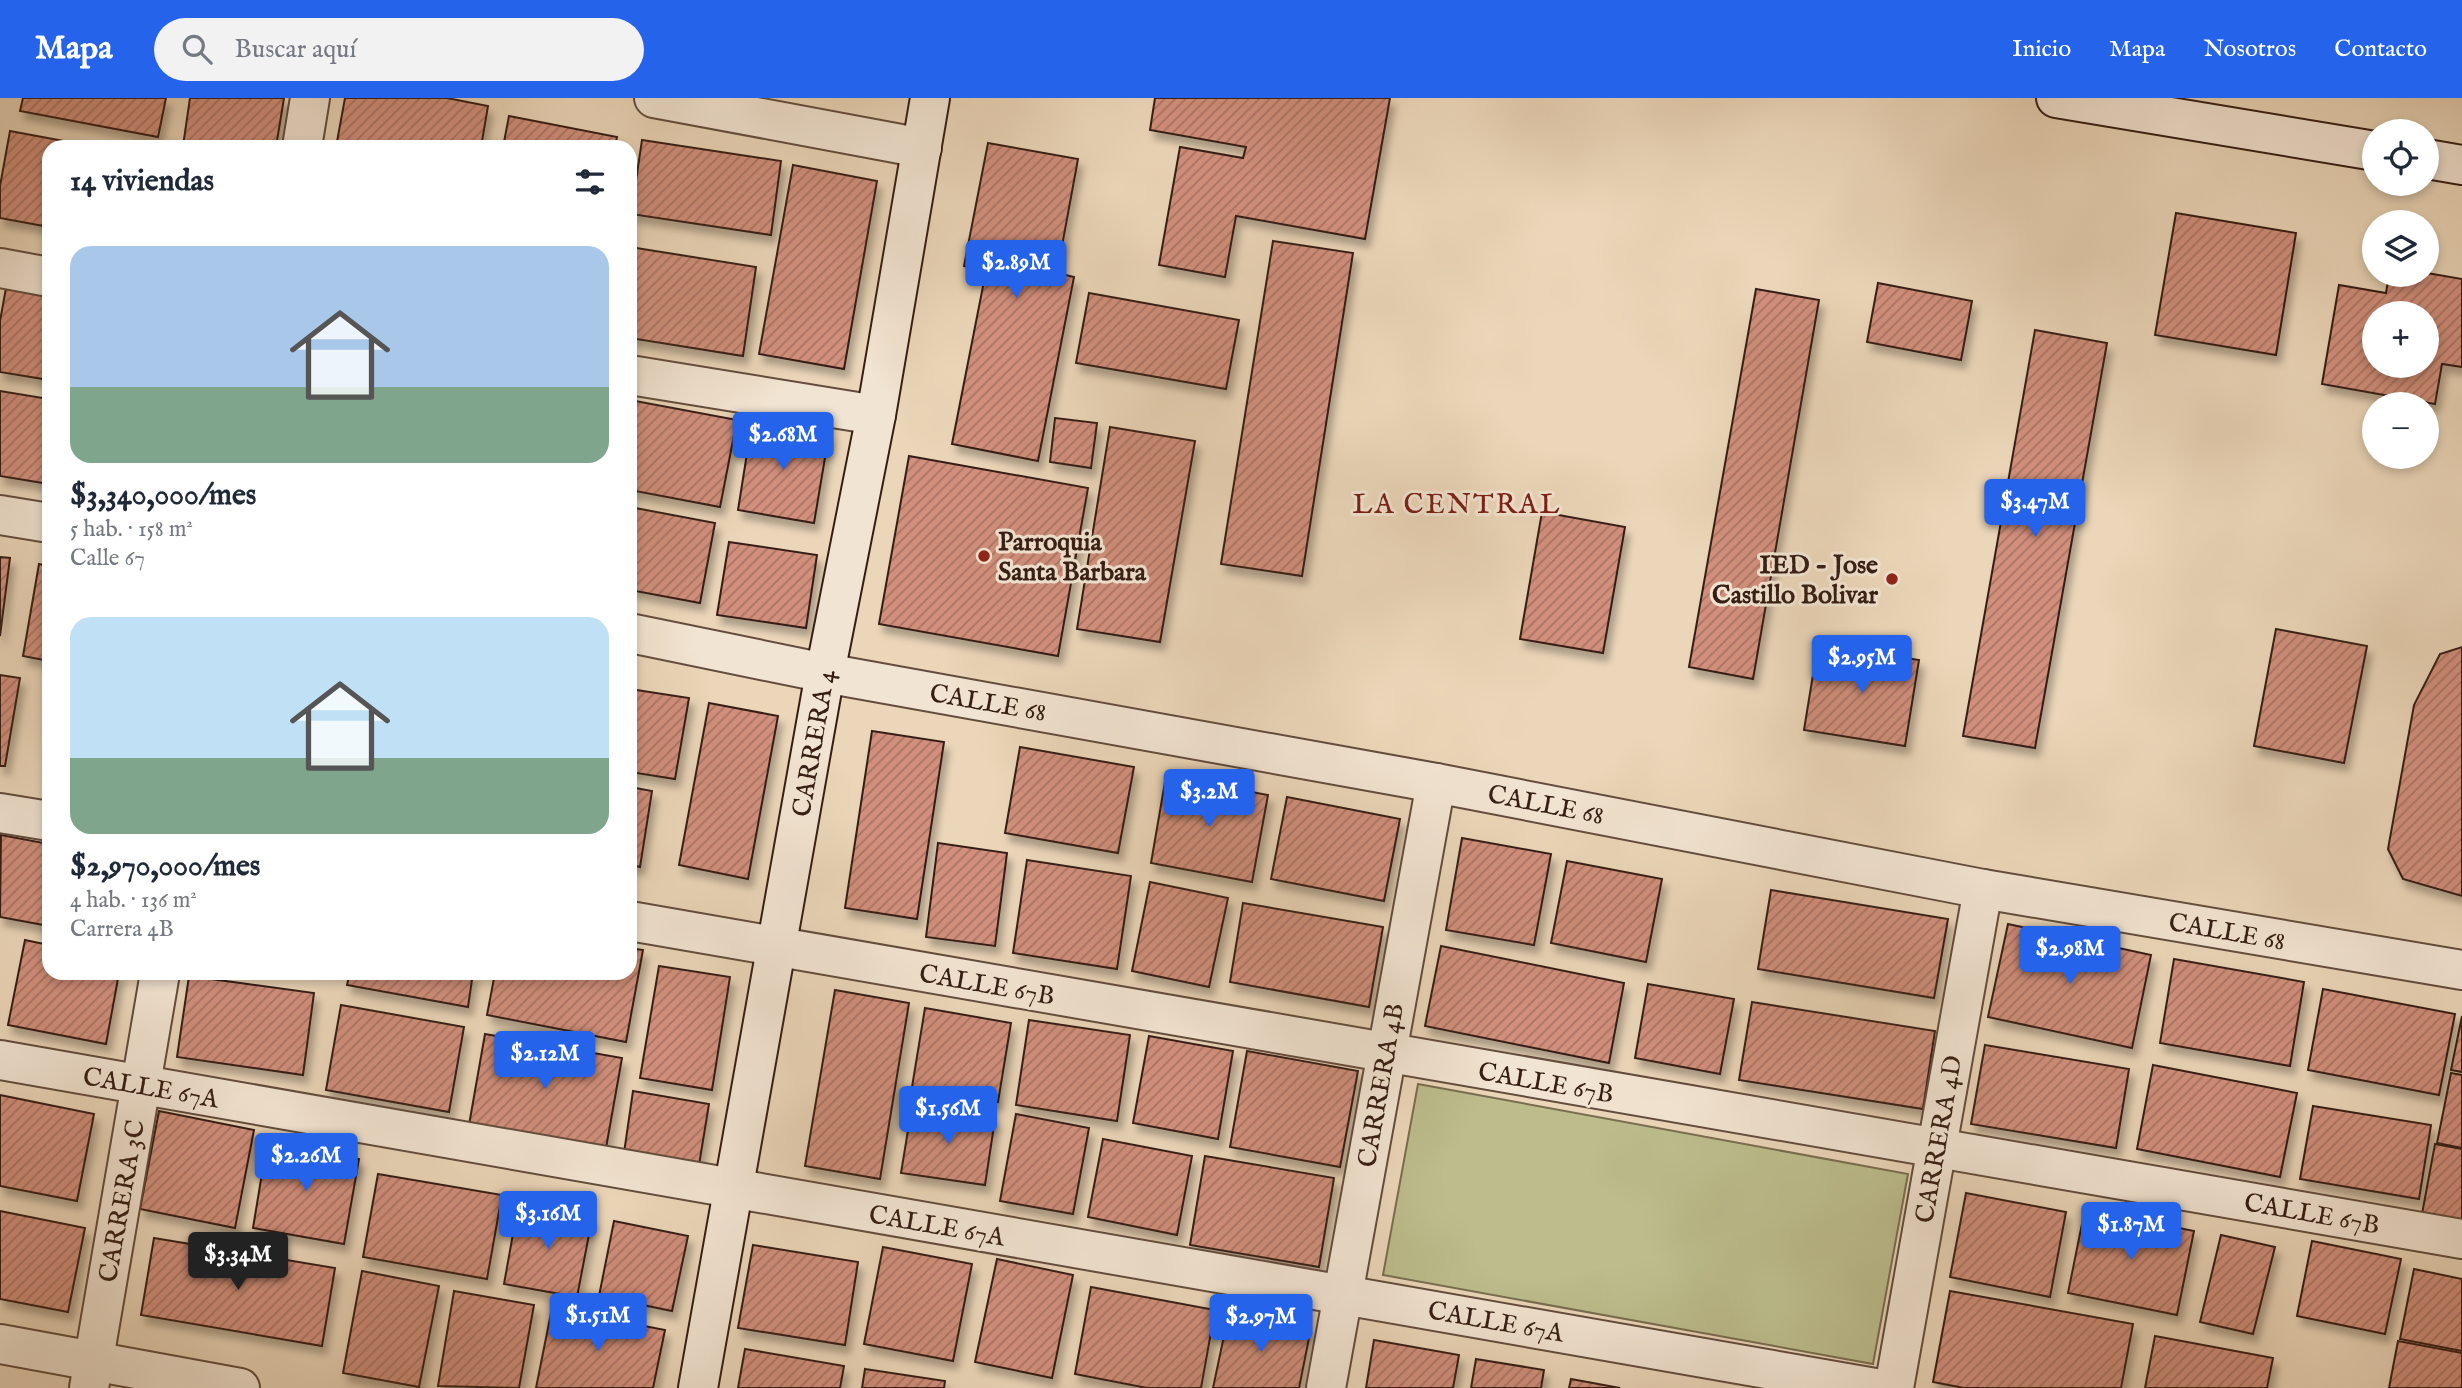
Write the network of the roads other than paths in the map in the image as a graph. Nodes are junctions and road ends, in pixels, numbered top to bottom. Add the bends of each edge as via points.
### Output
1 (310, 98) edge
2 (654, 98) edge
3 (930, 98) edge
4 (2072, 99) edge
5 (303, 140) edge
6 (922, 148) junction
7 (2362, 149) edge
8 (2439, 161) edge
9 (2462, 165) edge
10 (0, 268) edge
11 (42, 276) edge
12 (637, 376) edge
13 (876, 415) junction
14 (0, 515) edge
15 (42, 522) edge
16 (637, 634) edge
17 (825, 673) junction
18 (1436, 783) junction
19 (0, 813) edge
20 (42, 820) edge
21 (1983, 889) junction
22 (637, 922) edge
23 (778, 947) junction
24 (2462, 970) edge
25 (159, 980) edge
26 (1385, 1054) junction
27 (0, 1060) edge
28 (141, 1085) junction
29 (1936, 1148) junction
30 (735, 1191) junction
31 (2462, 1239) edge
32 (1343, 1294) junction
33 (0, 1344) edge
34 (92, 1375) edge
35 (240, 1388) edge
36 (698, 1388) edge
37 (1326, 1388) edge
38 (1875, 1388) edge
39 (1894, 1388) edge

1 - 5 street
2 - 6 street
3 - 6 street, CARRERA 4
4 - 7 street
6 - 13 street, CARRERA 4
8 - 9 street
10 - 11 street
12 - 13 street
13 - 17 street, CARRERA 4
14 - 15 street
16 - 17 street, CALLE 68
17 - 18 street, CALLE 68
17 - 23 street, CARRERA 4
18 - 21 street, CALLE 68
18 - 26 street, CARRERA 4B
19 - 20 street
21 - 24 street, CALLE 68
21 - 29 street, CARRERA 4D
22 - 23 street, CALLE 67B
23 - 26 street, CALLE 67B
23 - 30 street, CARRERA 4
25 - 28 street, CARRERA 3C
26 - 29 street, CALLE 67B
26 - 32 street, CARRERA 4B
27 - 28 street, CALLE 67A
28 - 30 street, CALLE 67A
28 - 34 street, CARRERA 3C
29 - 31 street, CALLE 67B
29 - 39 street, CARRERA 4D
30 - 32 street, CALLE 67A
30 - 36 street, CARRERA 4
32 - 37 street, CARRERA 4B
32 - 38 street, CALLE 67A
33 - 34 street
34 - 35 street

